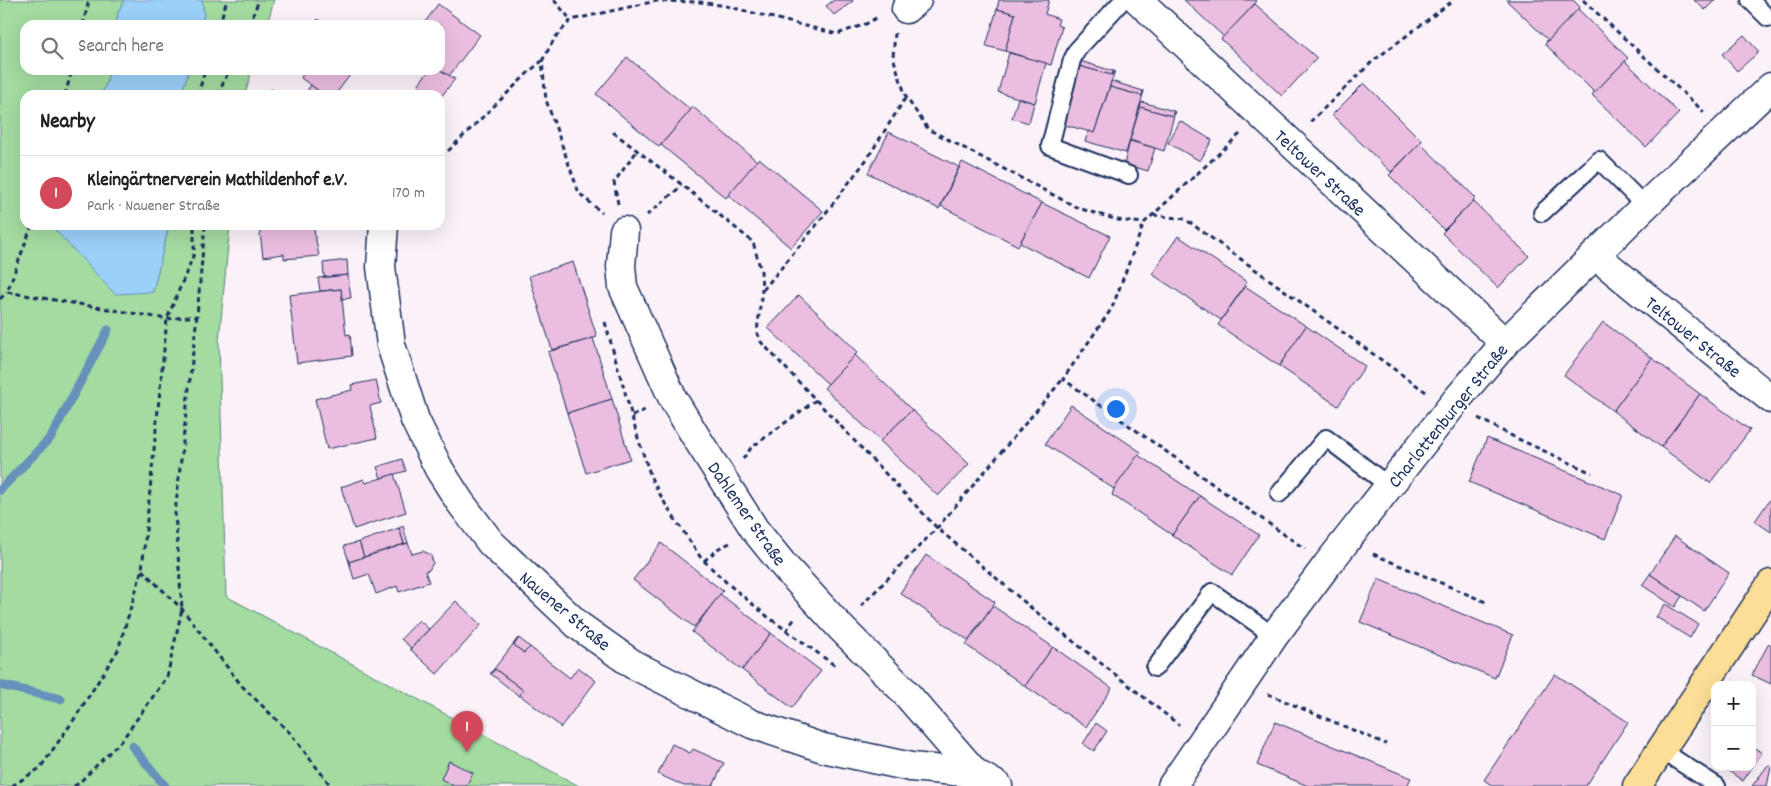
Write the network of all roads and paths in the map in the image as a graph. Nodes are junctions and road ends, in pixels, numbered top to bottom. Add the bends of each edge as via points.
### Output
1 (89, 0) edge
2 (227, 0) edge
3 (260, 0) edge
4 (554, 0) edge
5 (1123, 0) edge
6 (1138, 0) edge
7 (1454, 0) edge
8 (1583, 0) edge
9 (1750, 0) edge
10 (912, 4) edge
11 (1768, 18) dead end
12 (84, 20) edge
13 (221, 20) edge
14 (250, 20) edge
15 (571, 20) junction
16 (542, 62) junction
17 (71, 75) edge
18 (204, 75) edge
19 (227, 75) edge
20 (1771, 87) edge
21 (67, 90) edge
22 (199, 90) edge
23 (220, 90) edge
24 (906, 97) junction
25 (1695, 103) dead end
26 (1260, 114) junction
27 (613, 132) dead end
28 (1289, 142) junction
29 (638, 151) junction
30 (445, 152) edge
31 (1129, 175) dead end
32 (681, 184) junction
33 (1645, 206) junction
34 (651, 213) dead end
35 (1542, 213) dead end
36 (1152, 215) junction
37 (1144, 223) junction
38 (30, 230) edge
39 (194, 230) edge
40 (204, 230) edge
41 (384, 230) edge
42 (624, 231) junction
43 (1594, 255) junction
44 (762, 290) junction
45 (7, 292) junction
46 (0, 299) edge
47 (197, 316) junction
48 (167, 319) junction
49 (1505, 344) junction
50 (1063, 379) junction
51 (1771, 398) edge
52 (816, 400) junction
53 (1454, 404) junction
54 (1592, 472) dead end
55 (724, 481) junction
56 (1389, 486) junction
57 (1279, 494) dead end
58 (937, 528) junction
59 (1345, 542) junction
60 (719, 548) dead end
61 (704, 561) dead end
62 (1327, 565) junction
63 (142, 570) junction
64 (1771, 584) edge
65 (868, 599) dead end
66 (1488, 603) dead end
67 (182, 609) junction
68 (1274, 636) junction
69 (1156, 668) dead end
70 (1242, 683) junction
71 (1201, 742) junction
72 (1386, 744) dead end
73 (1661, 750) junction
74 (987, 780) edge
75 (12, 786) edge
76 (74, 786) edge
77 (331, 786) edge
78 (1172, 786) edge
79 (1637, 786) edge
80 (1717, 786) edge

1 - 12 path
2 - 13 path
3 - 14 path
4 - 15 path
5 - 31 lane via 1077,50 1050,146
6 - 26 street, Teltower Straße
7 - 28 path via 1373,61
8 - 25 path
9 - 11 lane
10 - 15 path via 891,8 866,24 837,34 700,2 656,1
10 - 24 path via 896,28 893,58
15 - 16 path via 555,38
16 - 30 path
16 - 42 path via 546,100 579,193
17 - 21 path
18 - 22 path
19 - 23 path
20 - 33 street, Charlottenburger Straße
24 - 37 path via 928,129 1078,208 1118,220
24 - 44 path via 867,160
26 - 28 street, Teltower Straße
26 - 36 path
27 - 29 path
28 - 49 street, Teltower Straße
29 - 32 path
29 - 42 path via 614,182
32 - 34 path
32 - 44 path via 753,242 761,271
33 - 35 lane via 1598,160
33 - 43 street, Charlottenburger Straße
36 - 37 path
36 - 53 path via 1185,219
37 - 50 path via 1112,308
38 - 45 path
39 - 48 path via 194,254
40 - 47 path
41 - 74 street, Nauener Straße via 381,267 391,345 415,420 431,453 460,502 491,543 579,626 634,665 752,724 823,748
42 - 55 street, Dahlemer Straße via 623,287 674,399
43 - 49 street, Charlottenburger Straße
43 - 51 street, Teltower Straße
44 - 52 path via 757,332 761,342
45 - 46 path
45 - 48 path
47 - 48 path
47 - 67 path via 175,513
48 - 63 path
49 - 53 street, Charlottenburger Straße
50 - 58 path
50 - 62 path
52 - 55 path via 751,448
52 - 58 path
53 - 54 path via 1516,438
53 - 56 street, Charlottenburger Straße
55 - 74 street, Dahlemer Straße via 785,567
56 - 57 lane via 1326,438
56 - 59 street, Charlottenburger Straße
58 - 65 path
58 - 71 path via 1042,617
59 - 62 street, Charlottenburger Straße
59 - 66 path
60 - 61 path
62 - 68 street, Charlottenburger Straße
63 - 67 path
63 - 75 path via 118,650 40,768
64 - 73 main road
67 - 76 path via 167,676 122,740
67 - 77 path via 242,686 290,733
68 - 69 lane via 1212,592
68 - 70 street, Charlottenburger Straße
70 - 71 street, Charlottenburger Straße
70 - 72 path
71 - 78 street, Charlottenburger Straße
73 - 79 main road
73 - 80 lane

